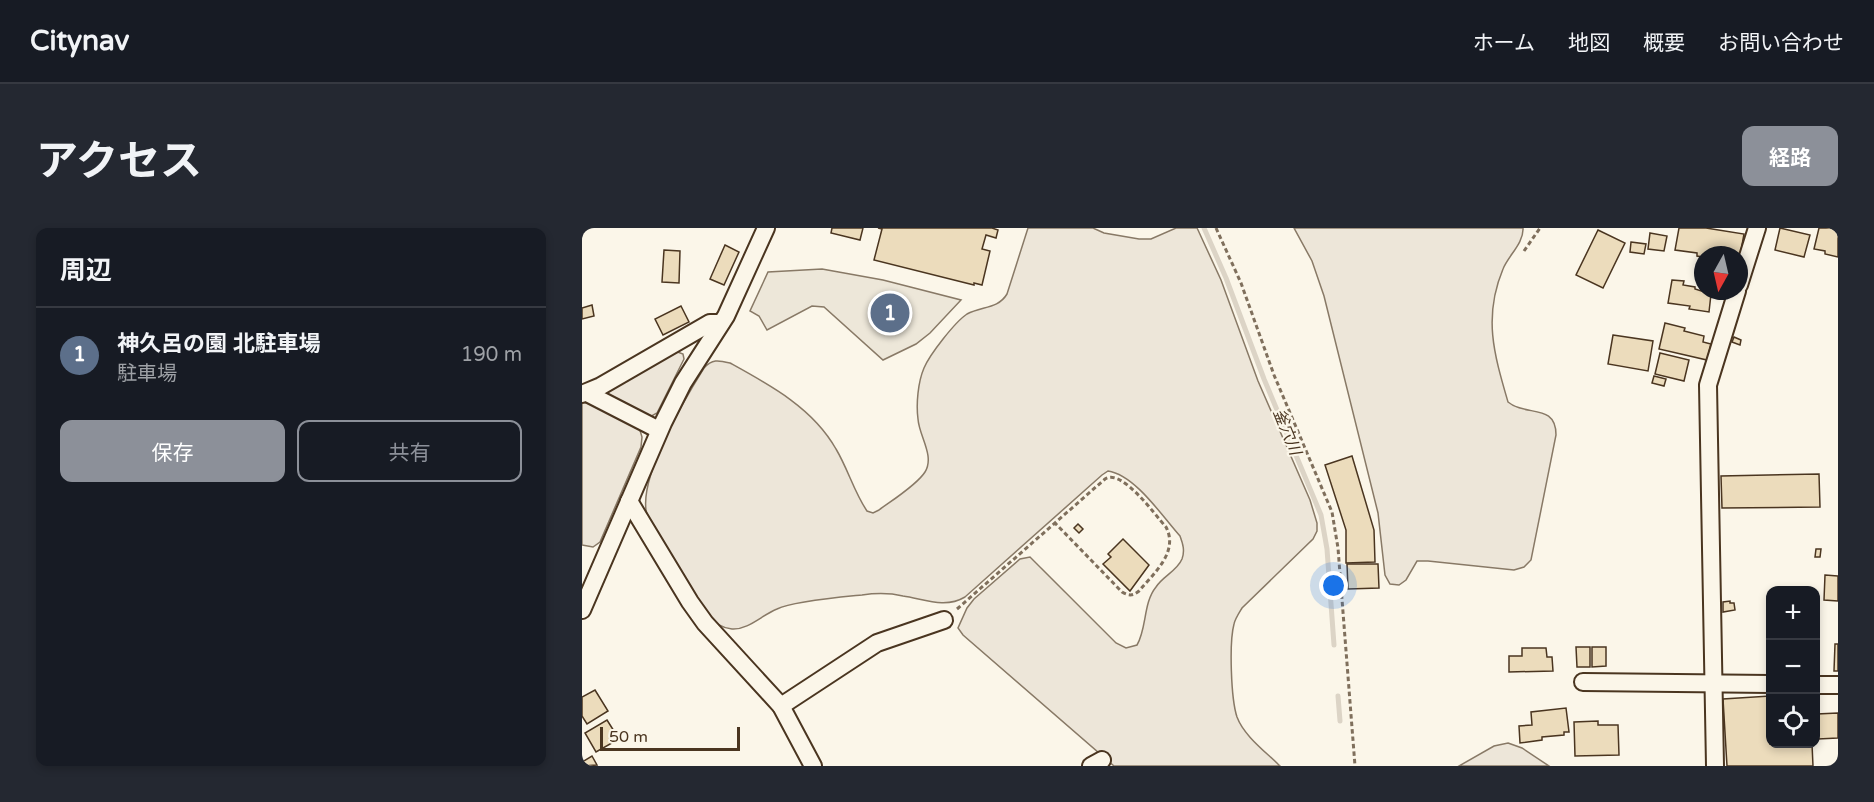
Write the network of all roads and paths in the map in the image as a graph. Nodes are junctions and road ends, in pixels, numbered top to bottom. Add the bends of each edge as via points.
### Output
1 (766, 228) edge
2 (1216, 228) edge
3 (1540, 228) edge
4 (1756, 228) edge
5 (1524, 251) dead end
6 (1748, 255) edge
7 (1734, 300) edge
8 (721, 323) junction
9 (584, 394) edge
10 (659, 430) junction
11 (629, 501) junction
12 (1055, 523) junction
13 (582, 610) edge
14 (944, 620) joint
15 (1583, 682) dead end
16 (1714, 683) junction
17 (1766, 684) edge
18 (1820, 685) edge
19 (1838, 685) edge
20 (781, 706) junction
21 (813, 766) edge
22 (1355, 766) edge
23 (1715, 766) edge

1 - 8 street
2 - 22 path via 1332,512
3 - 5 path
4 - 6 street
7 - 16 street via 1708,385
8 - 9 street via 710,323
8 - 10 street
9 - 10 street
10 - 11 street
11 - 13 street
11 - 20 street via 690,602
12 - 12 path via 1109,476 1131,487 1166,527 1171,543 1165,558 1139,591 1127,595
12 - 14 path
14 - 20 street via 877,643
15 - 16 street
16 - 17 street
16 - 23 street
18 - 19 street
20 - 21 street

